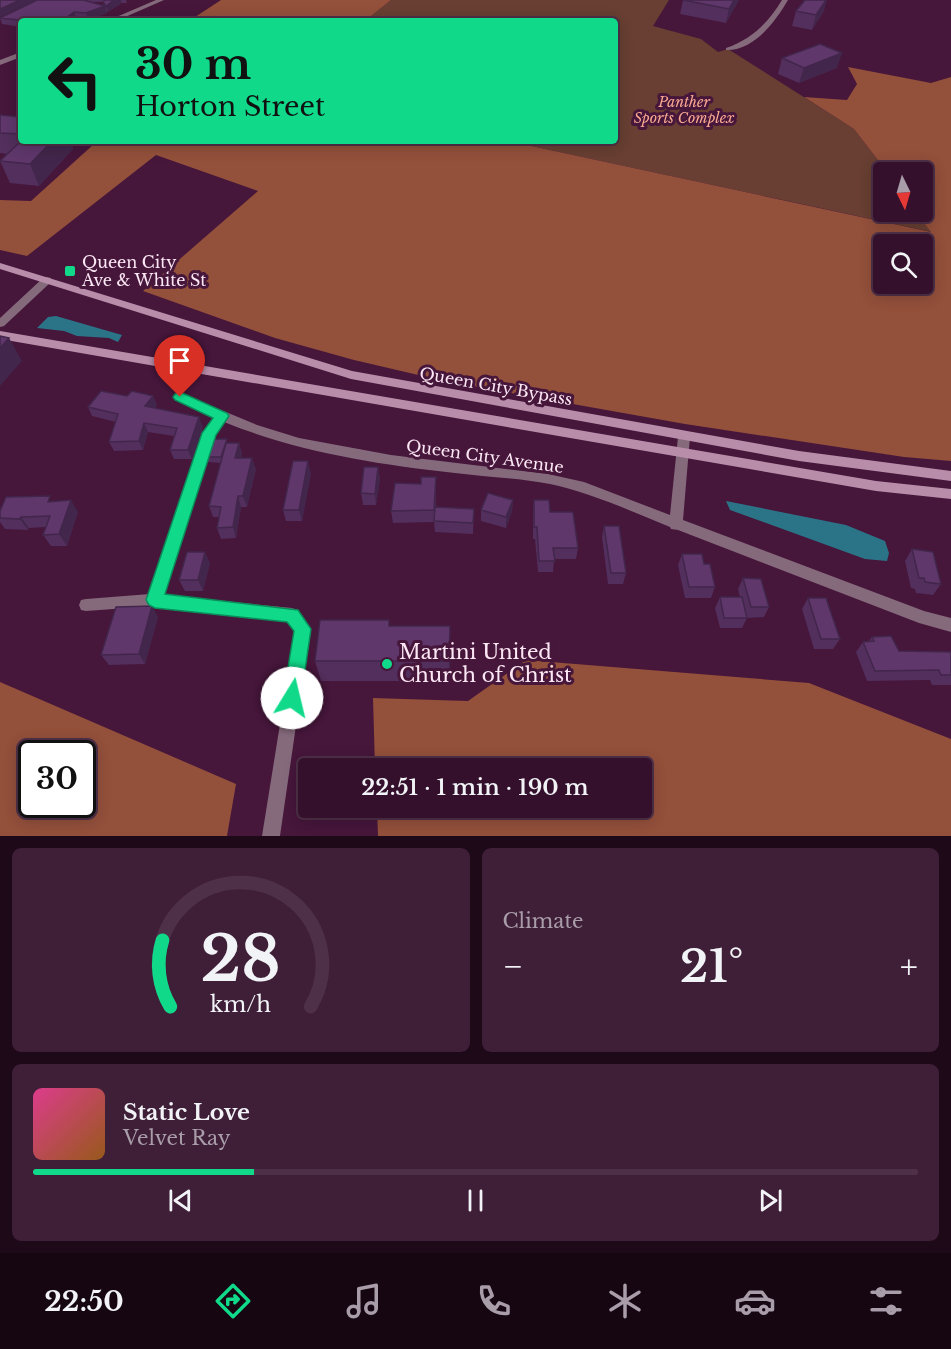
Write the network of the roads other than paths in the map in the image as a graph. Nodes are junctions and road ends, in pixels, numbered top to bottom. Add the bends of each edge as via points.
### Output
1 (161, 0) edge
2 (785, 0) edge
3 (117, 18) edge
4 (728, 49) dead end
5 (18, 55) edge
6 (0, 63) edge
7 (0, 266) edge
8 (46, 280) junction
9 (0, 324) edge
10 (0, 335) edge
11 (180, 397) dead end
12 (222, 416) junction
13 (684, 437) junction
14 (683, 453) junction
15 (951, 476) edge
16 (951, 494) edge
17 (676, 525) junction
18 (155, 600) junction
19 (86, 605) dead end
20 (951, 625) edge
21 (271, 836) edge

1 - 3 street
2 - 4 street via 760,35
5 - 6 street
7 - 8 main road, Queen City Bypass
8 - 9 street
8 - 13 main road, Queen City Bypass via 351,375
10 - 14 main road
11 - 12 street, Queen City Avenue
12 - 17 street, Queen City Avenue via 259,431 341,452 579,486
12 - 18 street via 209,433
13 - 14 street
13 - 15 main road, Queen City Bypass
14 - 16 main road via 876,486
14 - 17 street
17 - 20 street, Queen City Avenue
18 - 19 street
18 - 21 street via 292,615 303,629

